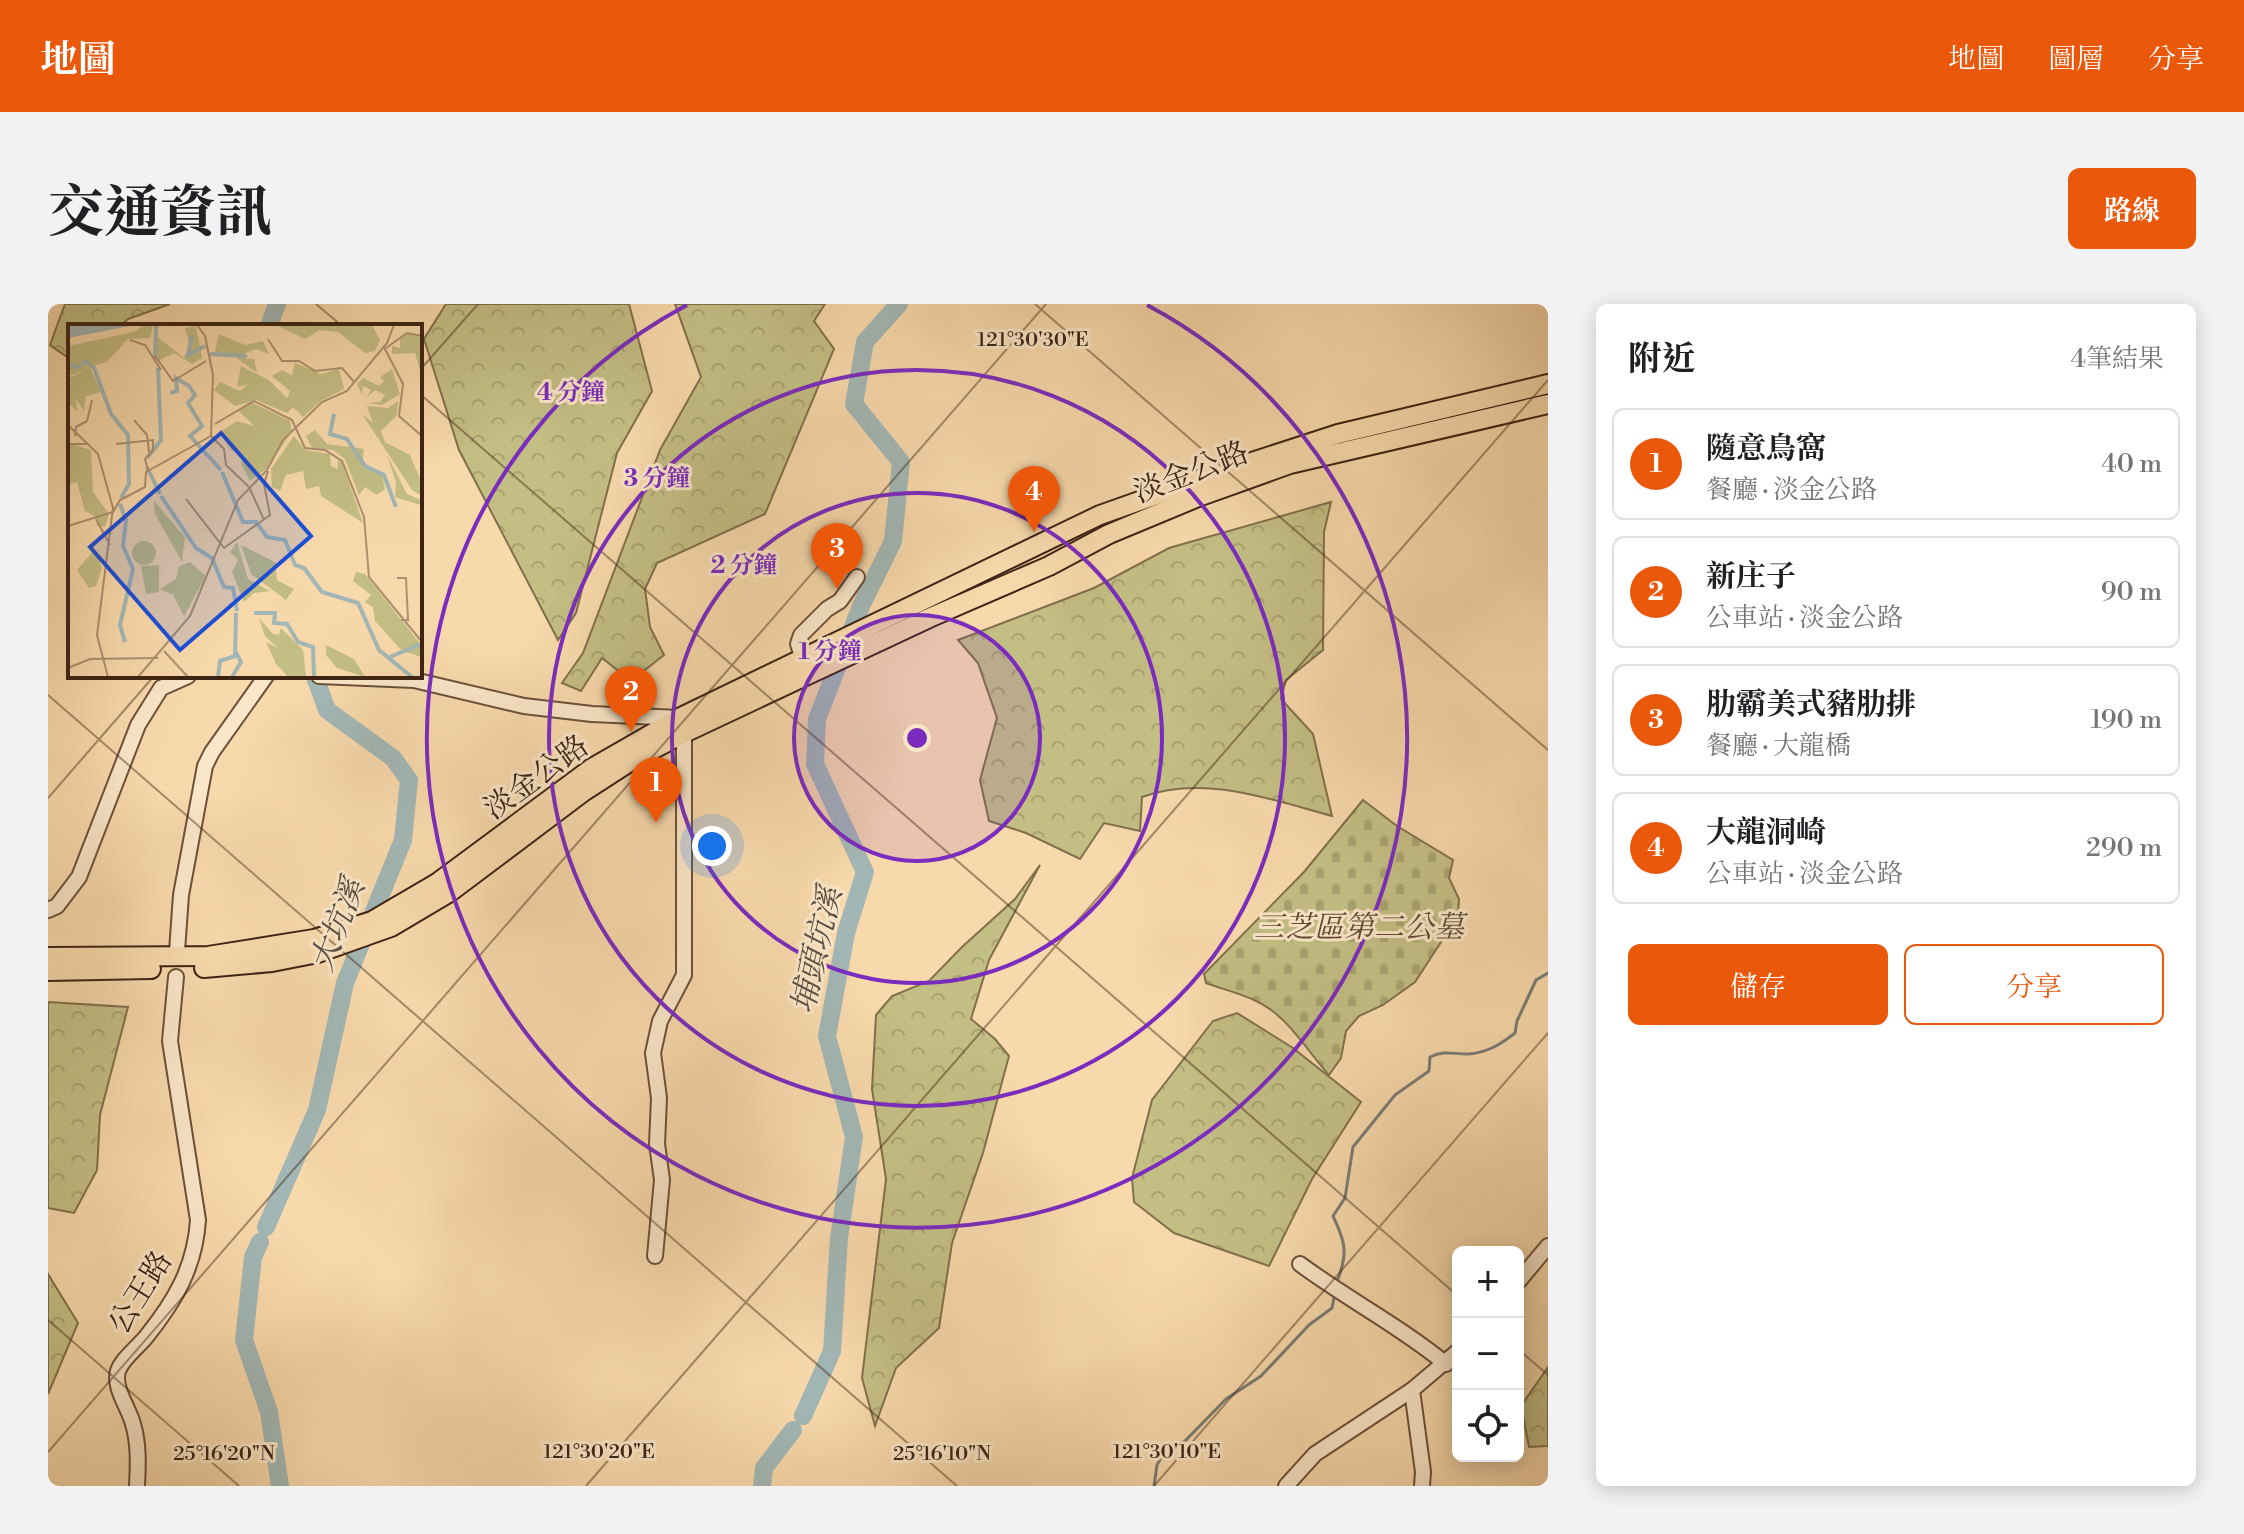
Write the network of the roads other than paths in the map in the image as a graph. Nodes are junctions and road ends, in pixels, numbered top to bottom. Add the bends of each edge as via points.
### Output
1 (1548, 384) edge
2 (1548, 404) edge
3 (857, 577) dead end
4 (809, 656) junction
5 (184, 678) edge
6 (265, 678) edge
7 (343, 678) edge
8 (681, 726) junction
9 (48, 910) edge
10 (48, 957) edge
11 (168, 963) junction
12 (48, 971) edge
13 (1548, 1246) edge
14 (655, 1256) dead end
15 (1300, 1264) dead end
16 (1524, 1275) edge
17 (1452, 1358) edge
18 (1446, 1364) junction
19 (1412, 1390) junction
20 (137, 1486) edge
21 (1286, 1486) edge
22 (1422, 1486) edge

1 - 4 main road, 淡金公路 via 1338,434 1100,515
2 - 8 main road, 淡金公路 via 1349,449 1198,497 800,680
3 - 4 street via 840,601 801,635 798,644
4 - 8 main road, 淡金公路
5 - 9 street via 161,688 138,725 79,877
6 - 11 street, 公王路 via 205,766
7 - 8 street via 414,680 524,706
8 - 11 main road, 淡金公路 via 450,892 383,923 272,962
8 - 14 street via 684,975 660,1021 653,1053 662,1180
10 - 11 main road
11 - 12 main road
11 - 20 street, 公王路 via 170,1041 198,1220 186,1276 119,1367 117,1379 138,1456
13 - 16 street
15 - 18 street
17 - 18 street
18 - 19 street
19 - 21 street via 1315,1454
19 - 22 street

